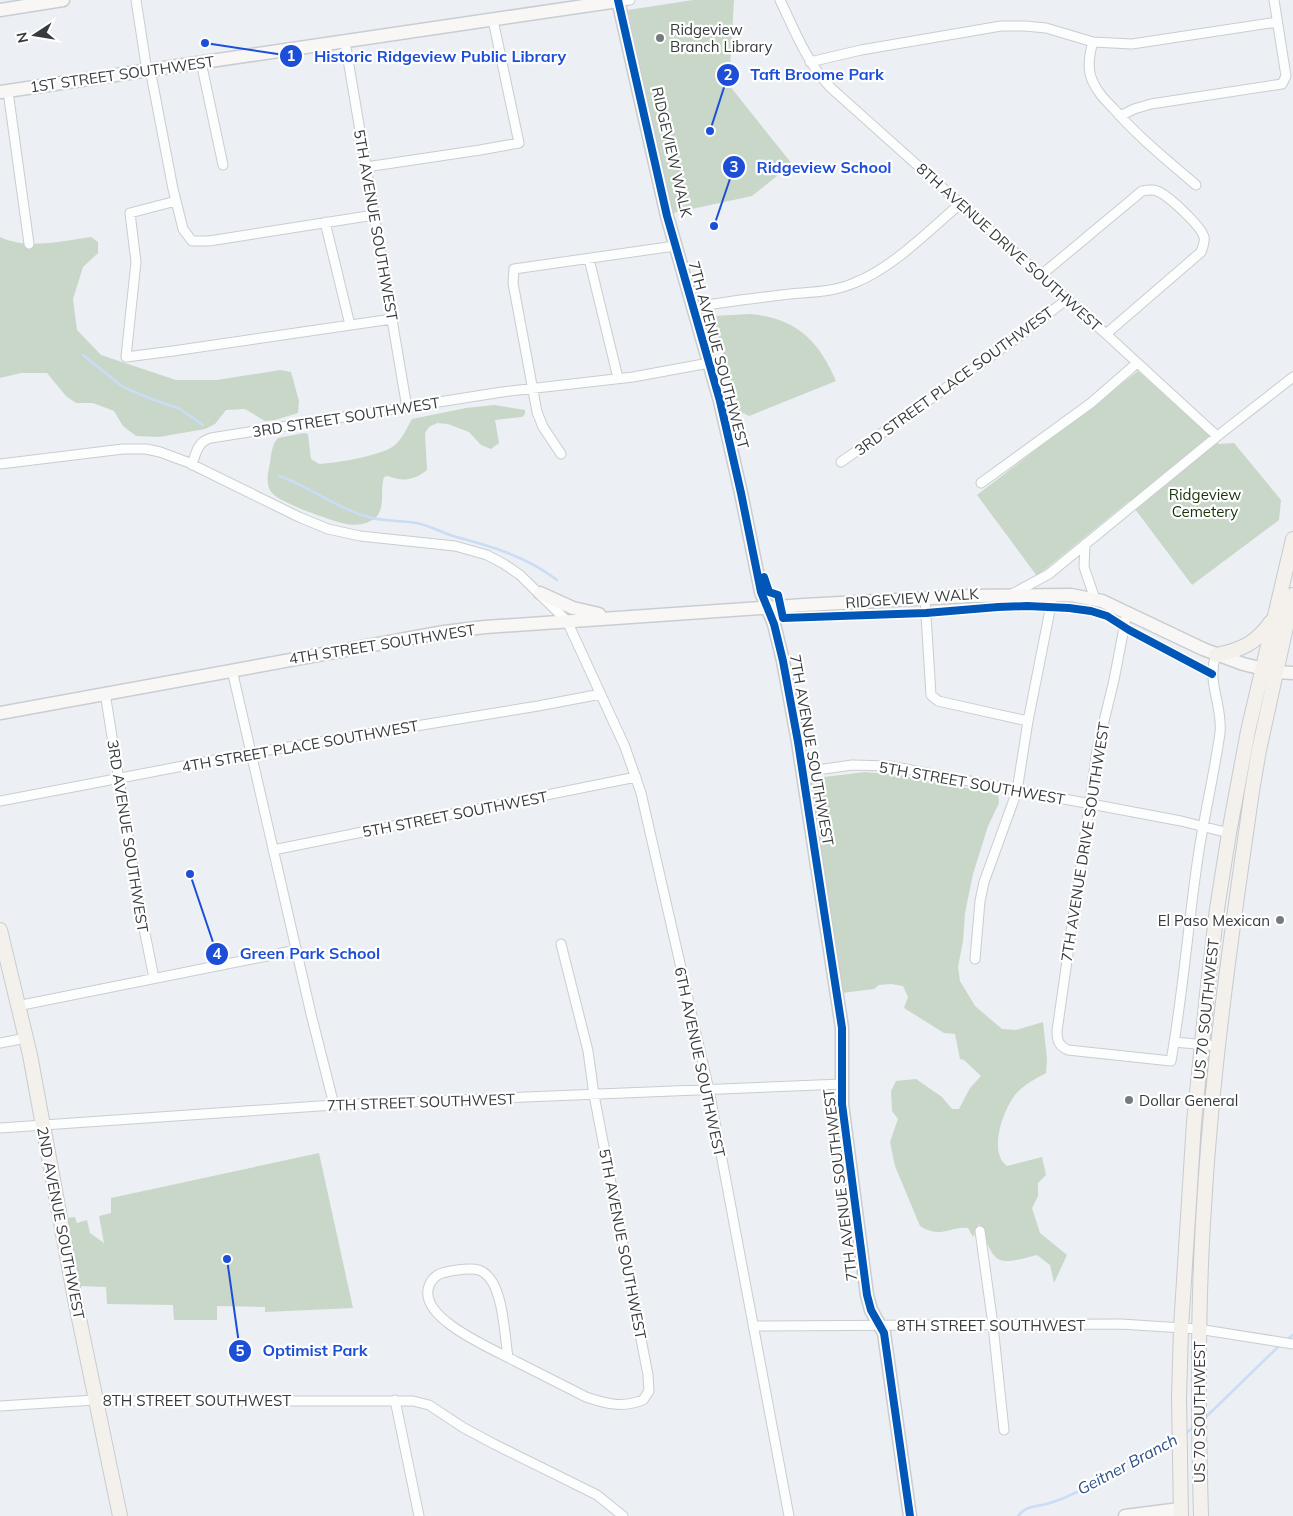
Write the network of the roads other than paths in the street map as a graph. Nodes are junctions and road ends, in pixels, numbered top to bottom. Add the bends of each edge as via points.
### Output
1 (63, 0) edge
2 (136, 0) edge
3 (622, 0) edge
4 (780, 0) edge
5 (1274, 0) edge
6 (34, 2) edge
7 (0, 10) edge
8 (493, 20) junction
9 (1277, 22) junction
10 (345, 42) junction
11 (1093, 42) junction
12 (201, 62) junction
13 (810, 62) junction
14 (149, 70) junction
15 (4, 91) edge
16 (1120, 116) junction
17 (223, 165) dead end
18 (366, 167) junction
19 (1196, 185) dead end
20 (176, 201) junction
21 (960, 204) junction
22 (374, 215) junction
23 (325, 222) junction
24 (30, 244) dead end
25 (675, 246) junction
26 (589, 259) junction
27 (1040, 276) junction
28 (1066, 300) junction
29 (692, 308) junction
30 (392, 318) junction
31 (350, 324) junction
32 (1106, 334) junction
33 (709, 363) junction
34 (1137, 363) junction
35 (1293, 377) edge
36 (618, 378) junction
37 (532, 388) junction
38 (407, 408) junction
39 (1217, 436) junction
40 (561, 454) dead end
41 (841, 462) dead end
42 (0, 464) edge
43 (192, 465) junction
44 (981, 484) dead end
45 (1293, 539) edge
46 (1085, 544) junction
47 (540, 593) junction
48 (1009, 595) junction
49 (1053, 595) junction
50 (1293, 595) edge
51 (925, 599) junction
52 (1095, 599) junction
53 (767, 608) junction
54 (1127, 612) junction
55 (1274, 617) junction
56 (629, 618) junction
57 (567, 621) junction
58 (1284, 638) junction
59 (1216, 654) junction
60 (1293, 658) edge
61 (232, 670) junction
62 (1269, 671) junction
63 (1293, 673) edge
64 (105, 692) junction
65 (601, 694) junction
66 (0, 713) edge
67 (1028, 721) junction
68 (251, 753) junction
69 (803, 772) junction
70 (636, 777) junction
71 (119, 779) junction
72 (1017, 791) junction
73 (0, 801) edge
74 (1089, 805) junction
75 (1203, 826) junction
76 (1229, 833) junction
77 (274, 850) junction
78 (0, 930) edge
79 (561, 944) dead end
80 (297, 950) junction
81 (975, 959) dead end
82 (154, 978) junction
83 (17, 1006) junction
84 (26, 1038) junction
85 (1174, 1042) junction
86 (0, 1043) edge
87 (1202, 1044) junction
88 (1218, 1046) junction
89 (842, 1084) junction
90 (709, 1090) junction
91 (594, 1095) junction
92 (334, 1105) junction
93 (43, 1125) junction
94 (0, 1128) edge
95 (980, 1231) dead end
96 (880, 1325) junction
97 (993, 1325) junction
98 (754, 1326) junction
99 (1181, 1328) junction
100 (1198, 1329) junction
101 (1293, 1344) edge
102 (508, 1357) junction
103 (95, 1400) junction
104 (395, 1400) junction
105 (0, 1406) edge
106 (1004, 1430) dead end
107 (1180, 1513) edge
108 (120, 1516) edge
109 (419, 1516) edge
110 (623, 1516) edge
111 (789, 1516) edge
112 (910, 1516) edge
113 (1125, 1516) edge
114 (1201, 1516) edge

1 - 6 street
2 - 14 street
3 - 8 street, 1ST STREET SOUTHWEST
3 - 25 street, 7TH AVENUE SOUTHWEST via 647,134
4 - 13 street, 8TH AVENUE DRIVE SOUTHWEST
5 - 9 street
6 - 7 street
8 - 10 street, 1ST STREET SOUTHWEST
8 - 18 street via 519,143
9 - 11 street via 1132,44
9 - 16 street via 1286,76 1279,85 1151,104
10 - 12 street, 1ST STREET SOUTHWEST
10 - 18 street, 5TH AVENUE SOUTHWEST
11 - 13 street via 1046,28 1001,26
11 - 16 street via 1089,64 1092,80
12 - 14 street, 1ST STREET SOUTHWEST
12 - 17 street
13 - 21 street, 8TH AVENUE DRIVE SOUTHWEST via 832,88
14 - 15 street, 1ST STREET SOUTHWEST
14 - 20 street
15 - 24 street
16 - 19 street
18 - 22 street, 5TH AVENUE SOUTHWEST
20 - 23 street via 183,229 192,241
20 - 31 street via 130,214 136,262 126,356
21 - 27 street, 8TH AVENUE DRIVE SOUTHWEST
21 - 29 street via 895,258 852,284
22 - 23 street
22 - 30 street, 5TH AVENUE SOUTHWEST
23 - 31 street
25 - 26 street
25 - 29 street, 7TH AVENUE SOUTHWEST
26 - 36 street
26 - 37 street via 514,269 513,283
27 - 28 street, 8TH AVENUE DRIVE SOUTHWEST
27 - 32 street via 1142,191 1161,192 1201,229 1205,242 1201,252 1190,263
28 - 32 street, 8TH AVENUE DRIVE SOUTHWEST
28 - 41 street, 3RD STREET PLACE SOUTHWEST via 1018,338
29 - 33 street, 7TH AVENUE SOUTHWEST
30 - 31 street
30 - 38 street, 5TH AVENUE SOUTHWEST
32 - 34 street, 8TH AVENUE DRIVE SOUTHWEST
33 - 36 street, 3RD STREET SOUTHWEST
33 - 53 street, 7TH AVENUE SOUTHWEST
34 - 39 street, 8TH AVENUE DRIVE SOUTHWEST
34 - 44 street via 1091,403
35 - 39 street
36 - 37 street, 3RD STREET SOUTHWEST
37 - 38 street, 3RD STREET SOUTHWEST
37 - 40 street via 543,427
38 - 43 street, 3RD STREET SOUTHWEST via 211,438 198,446
39 - 46 street
42 - 43 street via 132,449 160,452
43 - 47 street, 6TH AVENUE SOUTHWEST via 328,528 360,536 455,546 487,555 520,575
45 - 55 main road, US 70 SOUTHWEST
46 - 48 street via 1042,579
46 - 52 street via 1084,567
47 - 56 street via 581,611
47 - 57 street, 6TH AVENUE SOUTHWEST
48 - 49 street, 4TH STREET SOUTHWEST
48 - 51 street, 4TH STREET SOUTHWEST
49 - 52 street, 4TH STREET SOUTHWEST
49 - 67 street
50 - 58 main road, US 70 SOUTHWEST
51 - 53 street, 4TH STREET SOUTHWEST
51 - 67 street via 931,695 938,702
52 - 54 street, 4TH STREET SOUTHWEST
53 - 56 street, 4TH STREET SOUTHWEST
53 - 69 street, 7TH AVENUE SOUTHWEST via 783,661
54 - 59 street, 4TH STREET SOUTHWEST
54 - 74 street, 7TH AVENUE DRIVE SOUTHWEST via 1097,750
55 - 59 main road via 1253,642
55 - 62 main road, US 70 SOUTHWEST
56 - 57 street, 4TH STREET SOUTHWEST
57 - 61 street, 4TH STREET SOUTHWEST via 444,632
57 - 65 street, 6TH AVENUE SOUTHWEST
58 - 60 main road
58 - 62 main road, US 70 SOUTHWEST
59 - 62 street, 4TH STREET SOUTHWEST
59 - 75 street via 1212,674 1220,732
61 - 64 street, 4TH STREET SOUTHWEST
61 - 68 street
62 - 63 street, 4TH STREET SOUTHWEST
62 - 76 main road, US 70 SOUTHWEST via 1248,731
62 - 88 main road, US 70 SOUTHWEST
64 - 66 street, 4TH STREET SOUTHWEST
64 - 71 street, 3RD AVENUE SOUTHWEST
65 - 68 street, 4TH STREET PLACE SOUTHWEST
65 - 70 street, 6TH AVENUE SOUTHWEST
67 - 72 street
68 - 71 street, 4TH STREET PLACE SOUTHWEST
68 - 77 street
69 - 72 street, 5TH STREET SOUTHWEST via 852,765 890,766
69 - 89 street, 7TH AVENUE SOUTHWEST via 842,1028
70 - 77 street, 5TH STREET SOUTHWEST
70 - 90 street, 6TH AVENUE SOUTHWEST
71 - 73 street, 4TH STREET PLACE SOUTHWEST
71 - 82 street, 3RD AVENUE SOUTHWEST
72 - 74 street, 5TH STREET SOUTHWEST
72 - 81 street via 984,882
74 - 75 street, 5TH STREET SOUTHWEST
74 - 85 street, 7TH AVENUE DRIVE SOUTHWEST via 1056,1031 1058,1043 1068,1050 1171,1061
75 - 76 street, 5TH STREET SOUTHWEST
75 - 85 street
76 - 87 main road, US 70 SOUTHWEST
77 - 80 street
78 - 83 main road, 2ND AVENUE SOUTHWEST
79 - 91 street, 5TH AVENUE SOUTHWEST via 588,1050
80 - 82 street
80 - 92 street
82 - 83 street
83 - 84 main road, 2ND AVENUE SOUTHWEST
84 - 86 street
84 - 93 main road, 2ND AVENUE SOUTHWEST
85 - 87 street
87 - 88 street
87 - 99 main road, US 70 SOUTHWEST
88 - 100 main road, US 70 SOUTHWEST via 1204,1206
89 - 90 street, 7TH STREET SOUTHWEST
89 - 96 street, 7TH AVENUE SOUTHWEST via 846,1144 867,1295
90 - 91 street, 7TH STREET SOUTHWEST
90 - 98 street, 6TH AVENUE SOUTHWEST
91 - 92 street, 7TH STREET SOUTHWEST
91 - 102 street, 5TH AVENUE SOUTHWEST via 648,1375 648,1391 643,1400 634,1404 604,1404
92 - 93 street, 7TH STREET SOUTHWEST
93 - 94 street, 7TH STREET SOUTHWEST
93 - 103 main road, 2ND AVENUE SOUTHWEST
95 - 97 street
96 - 97 street, 8TH STREET SOUTHWEST
96 - 98 street, 8TH STREET SOUTHWEST
96 - 112 street, 7TH AVENUE SOUTHWEST
97 - 99 street, 8TH STREET SOUTHWEST via 1121,1324
97 - 106 street
98 - 111 street, 6TH AVENUE SOUTHWEST
99 - 100 street, 8TH STREET SOUTHWEST
99 - 107 main road, US 70 SOUTHWEST
100 - 101 street, 8TH STREET SOUTHWEST
100 - 114 main road, US 70 SOUTHWEST
102 - 102 street, 5TH AVENUE SOUTHWEST via 462,1332 435,1310 427,1291 436,1275 470,1269 487,1275 497,1289
103 - 104 street, 8TH STREET SOUTHWEST
103 - 105 street, 8TH STREET SOUTHWEST
103 - 108 main road, 2ND AVENUE SOUTHWEST
104 - 109 street
104 - 110 street, 8TH STREET SOUTHWEST via 429,1405 494,1444 597,1495
107 - 113 street

